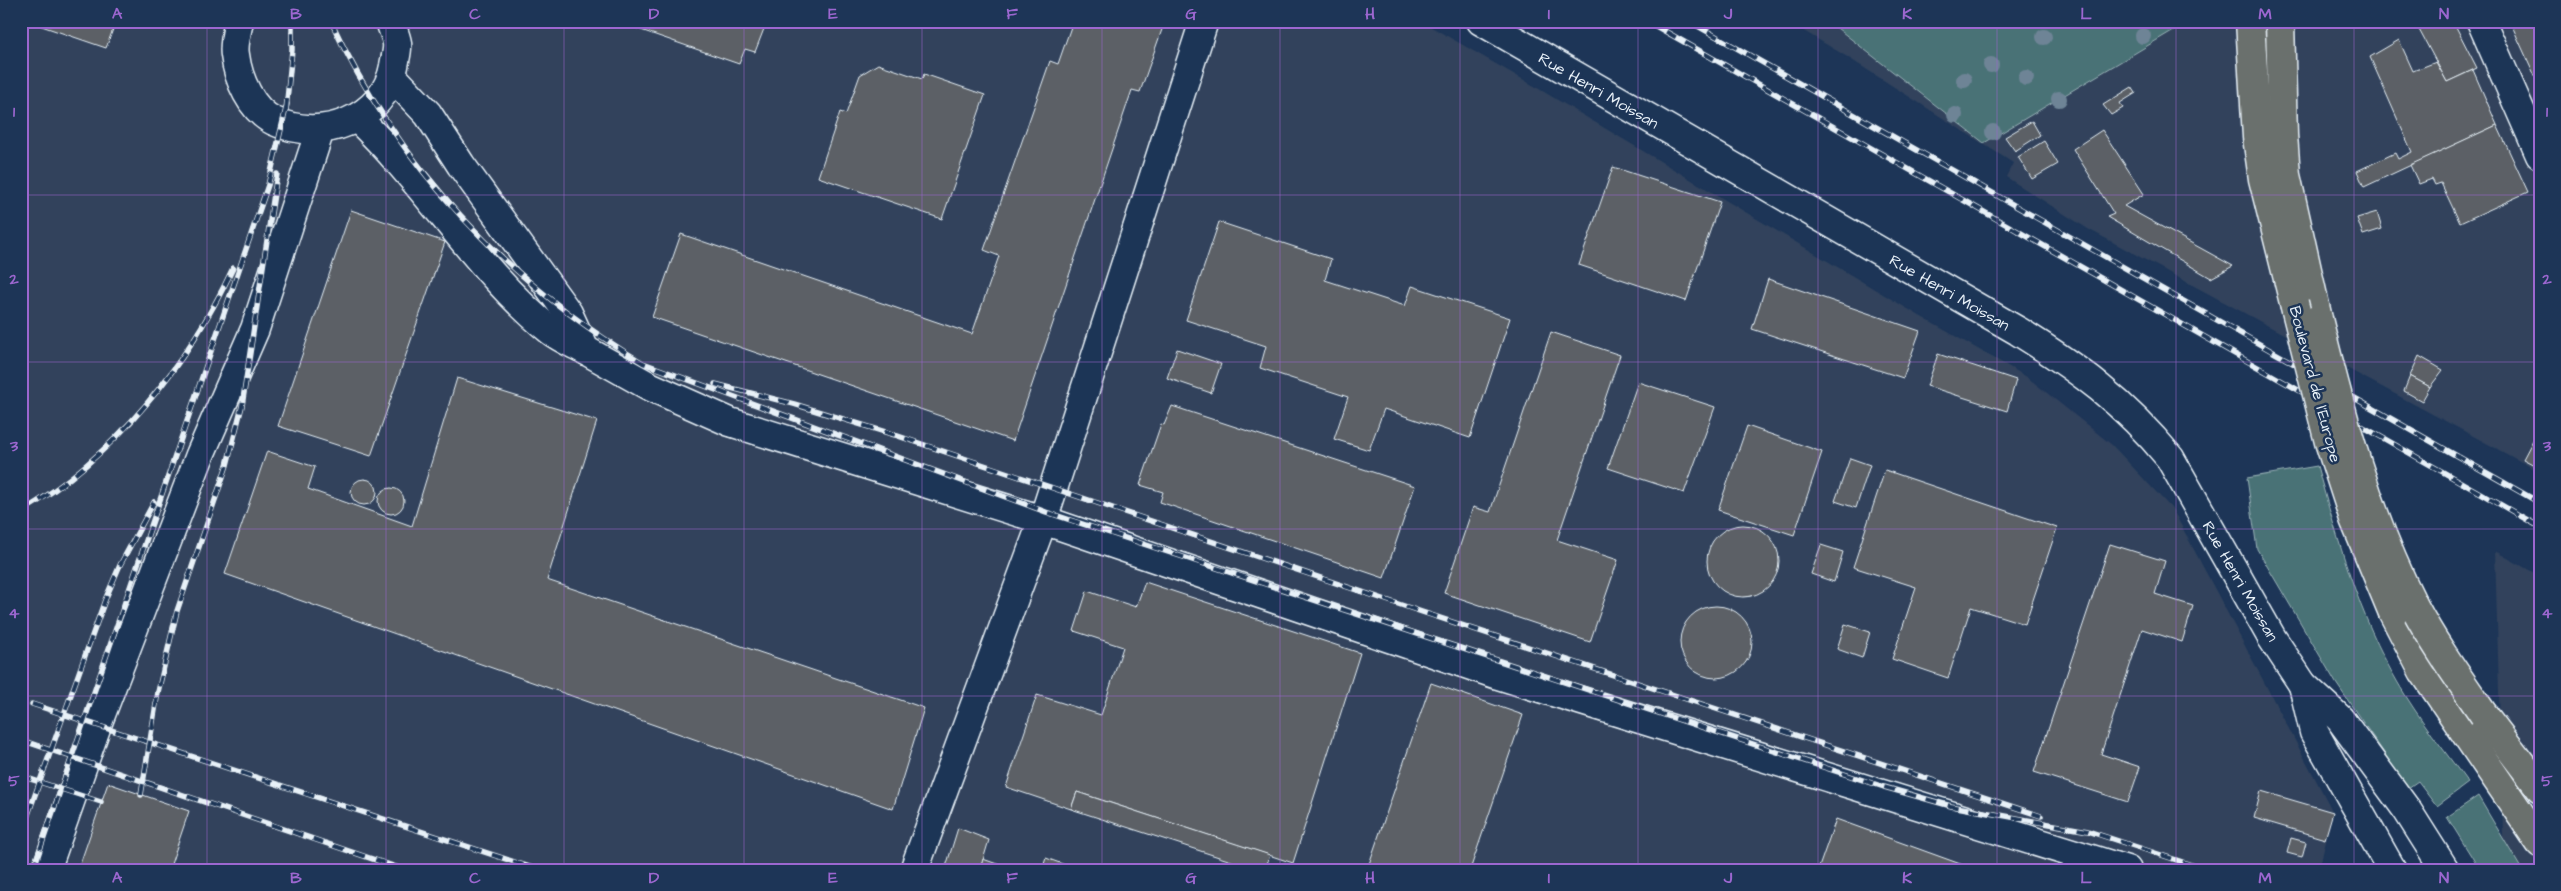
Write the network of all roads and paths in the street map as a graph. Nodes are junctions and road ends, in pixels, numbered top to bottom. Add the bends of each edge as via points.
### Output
1 (240, 21) edge
2 (390, 21) edge
3 (1204, 21) edge
4 (1481, 21) edge
5 (2250, 21) edge
6 (2280, 21) edge
7 (2481, 21) edge
8 (392, 76) junction
9 (358, 119) junction
10 (320, 130) junction
11 (2536, 138) edge
12 (585, 350) junction
13 (1043, 520) junction
14 (2303, 685) junction
15 (2540, 788) edge
16 (2540, 843) edge
17 (46, 870) edge
18 (914, 870) edge
19 (2127, 870) edge
20 (2392, 870) edge
21 (2445, 870) edge

1 - 10 street via 234,54 242,84 258,109 274,121
2 - 8 street via 397,44
3 - 13 street
4 - 14 street, Rue Henri Moissan via 2018,331 2083,373 2127,410 2170,458 2272,638
5 - 16 main road, Boulevard de l'Europe, bridge via 2263,179 2329,442 2354,519 2393,613 2423,671
6 - 15 main road, Boulevard de l'Europe, bridge via 2286,175 2339,405 2360,476 2388,551 2415,607 2484,715
7 - 11 street
8 - 9 street via 382,97
8 - 12 street via 428,114 568,313
9 - 10 street
9 - 12 street via 388,148 520,303 553,332
10 - 17 street via 255,329 200,455
12 - 13 street via 649,386 730,422
13 - 18 street
13 - 19 street via 1498,675
14 - 20 street, Rue Henri Moissan via 2314,732
14 - 21 street, Rue Henri Moissan via 2340,719 2407,810

